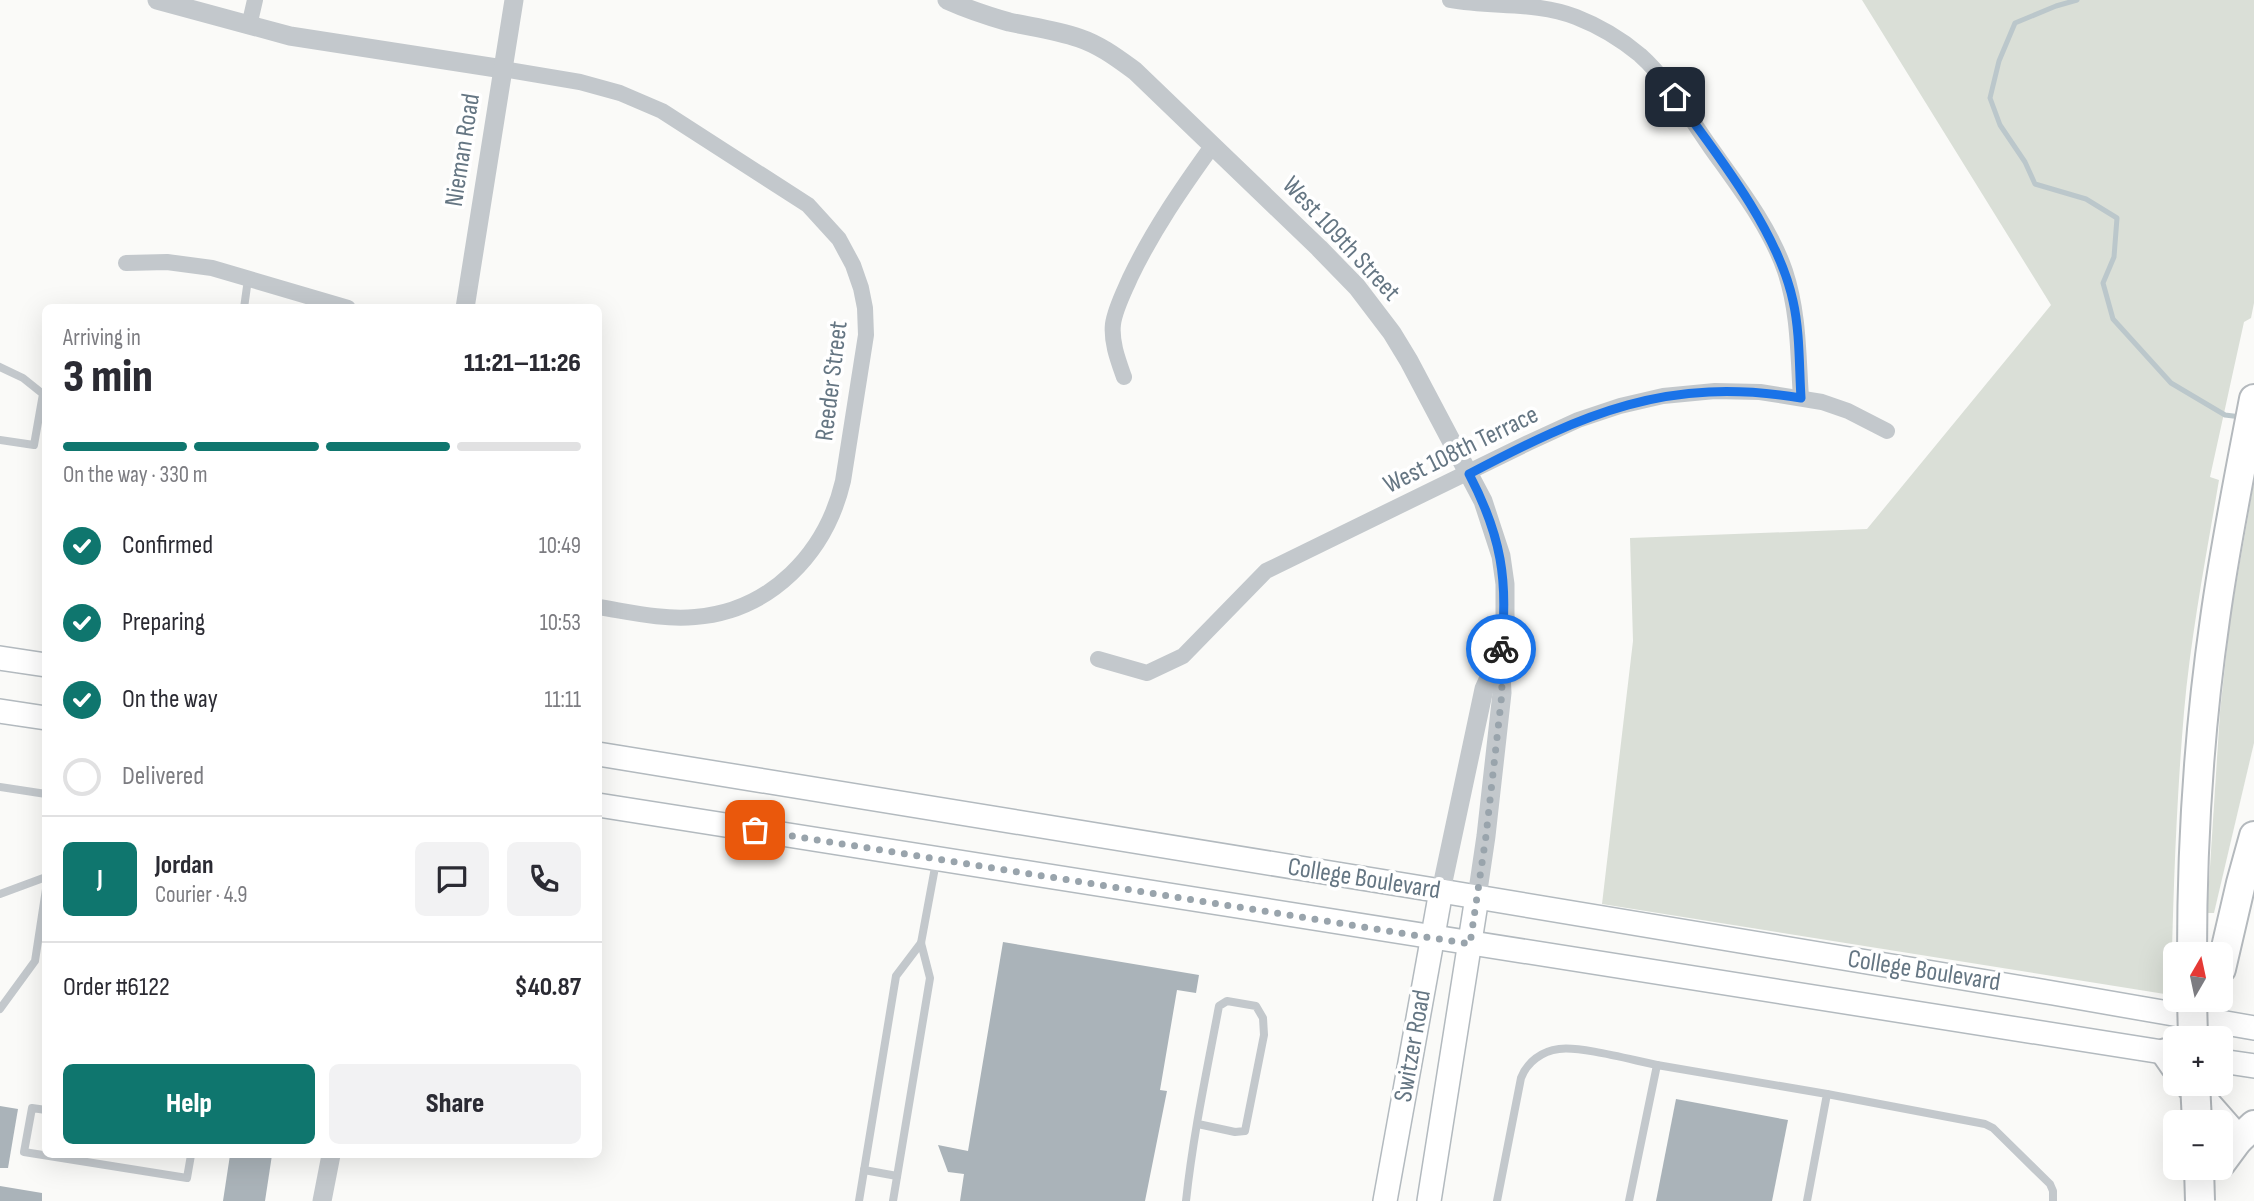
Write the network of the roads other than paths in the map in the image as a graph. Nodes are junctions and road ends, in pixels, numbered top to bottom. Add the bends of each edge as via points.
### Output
1 (157, 0) edge
2 (255, 0) edge
3 (514, 0) edge
4 (947, 0) edge
5 (1450, 0) edge
6 (249, 26) junction
7 (503, 69) junction
8 (1213, 145) junction
9 (126, 262) dead end
10 (248, 279) junction
11 (245, 304) edge
12 (334, 304) edge
13 (466, 304) edge
14 (0, 367) edge
15 (1124, 377) dead end
16 (42, 393) edge
17 (1801, 398) junction
18 (2254, 399) edge
19 (42, 400) edge
20 (1887, 431) dead end
21 (0, 440) edge
22 (1469, 474) junction
23 (602, 608) edge
24 (1500, 654) junction
25 (0, 658) edge
26 (1098, 659) dead end
27 (42, 664) edge
28 (0, 711) edge
29 (42, 717) edge
30 (602, 755) edge
31 (1465, 780) junction
32 (1492, 785) junction
33 (0, 787) edge
34 (42, 793) edge
35 (602, 806) edge
36 (2254, 836) edge
37 (936, 859) junction
38 (42, 878) edge
39 (1441, 891) junction
40 (0, 894) edge
41 (1477, 897) junction
42 (42, 915) edge
43 (1432, 938) junction
44 (2192, 942) edge
45 (2227, 942) edge
46 (921, 943) junction
47 (1470, 944) junction
48 (0, 1009) edge
49 (2194, 1013) edge
50 (2254, 1028) edge
51 (2163, 1057) edge
52 (2233, 1063) edge
53 (1657, 1065) junction
54 (2254, 1066) edge
55 (1828, 1094) junction
56 (2203, 1096) edge
57 (42, 1109) edge
58 (1198, 1124) junction
59 (2246, 1133) edge
60 (2233, 1149) edge
61 (42, 1155) edge
62 (62, 1158) edge
63 (190, 1158) edge
64 (330, 1158) edge
65 (864, 1170) junction
66 (897, 1175) junction
67 (2199, 1180) edge
68 (2209, 1180) edge
69 (322, 1201) edge
70 (859, 1201) edge
71 (893, 1201) edge
72 (1186, 1201) edge
73 (1385, 1201) edge
74 (1429, 1201) edge
75 (1497, 1201) edge
76 (1629, 1201) edge
77 (1807, 1201) edge
78 (2053, 1201) edge
79 (2195, 1201) edge
80 (2200, 1201) edge

1 - 6 street
2 - 6 street
3 - 7 street, Nieman Road
4 - 8 street, West 109th Street via 1010,22 1081,38 1108,51
5 - 17 street via 1539,7 1574,16 1611,34 1660,76 1742,193 1784,269 1794,302
6 - 7 street
7 - 13 street, Nieman Road
7 - 23 street, Reeder Street via 620,93 682,122 789,191 839,240 853,265 865,308 866,335 841,490 826,530 807,558 769,591 727,611 667,618
8 - 15 street via 1161,218 1124,292 1113,323
8 - 22 street, West 109th Street via 1357,287 1409,361
9 - 10 street via 212,268
10 - 11 lane
10 - 12 street
14 - 16 lane
17 - 20 street, West 108th Terrace via 1849,411
17 - 22 street, West 108th Terrace via 1715,391 1663,396 1578,420
18 - 44 highway via 2205,699 2195,813
19 - 21 lane via 34,445
22 - 24 street, West 109th Street via 1501,556 1505,620
22 - 26 street, West 108th Terrace via 1266,571 1183,656 1147,673
24 - 31 street, West 109th Street via 1484,689
24 - 32 street, West 109th Street via 1502,693
25 - 27 main road
28 - 29 main road
30 - 39 main road, College Boulevard
31 - 32 street
31 - 39 street, West 109th Street
32 - 41 street, West 109th Street
33 - 34 lane
35 - 37 main road, College Boulevard
36 - 45 highway
37 - 43 main road, College Boulevard
37 - 46 lane
38 - 40 lane
39 - 41 main road, College Boulevard
39 - 43 main road, Switzer Road
41 - 47 main road, Switzer Road
41 - 49 main road, College Boulevard
42 - 48 lane via 35,961
43 - 47 main road, College Boulevard
43 - 73 main road, Switzer Road
46 - 65 lane via 896,976
46 - 66 lane via 930,978
47 - 51 main road, College Boulevard
47 - 74 main road, Switzer Road
49 - 50 main road, College Boulevard
52 - 54 main road
53 - 55 lane
53 - 75 lane via 1560,1049 1530,1063 1521,1078
53 - 76 lane
55 - 77 lane
55 - 78 lane via 1985,1124 2050,1184
56 - 59 highway
57 - 61 lane via 32,1108 24,1152
58 - 58 lane via 1219,1006 1227,1001 1256,1006 1263,1018 1264,1035 1245,1130
58 - 72 lane
59 - 60 highway
62 - 63 lane via 187,1178
64 - 69 street
65 - 66 lane
65 - 70 lane
66 - 71 lane
67 - 80 highway, bridge
68 - 79 highway

